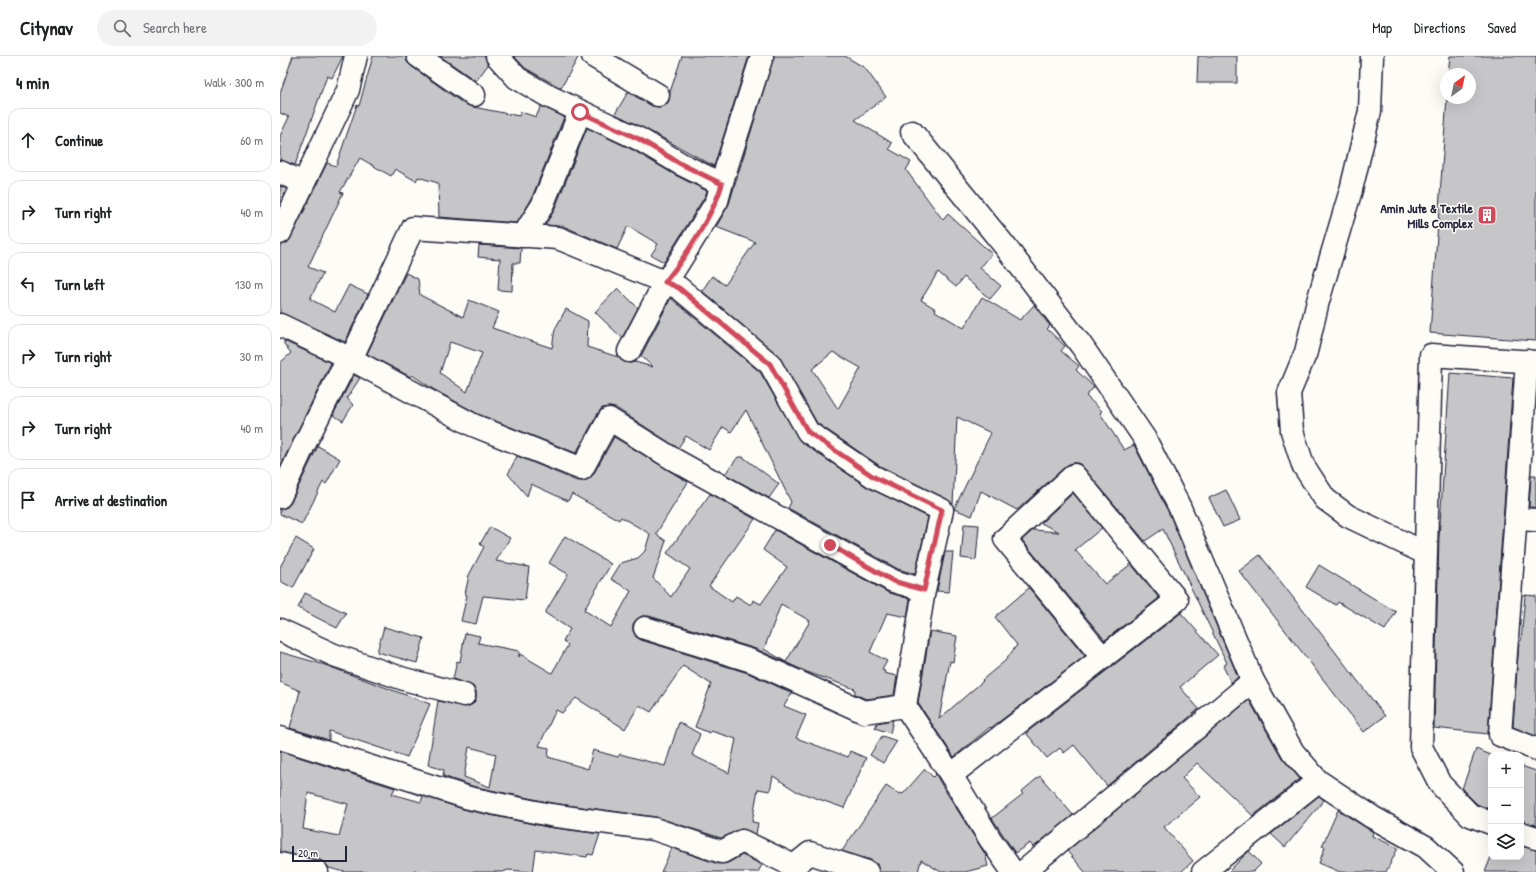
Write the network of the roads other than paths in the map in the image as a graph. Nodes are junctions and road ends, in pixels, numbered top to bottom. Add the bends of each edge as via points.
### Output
1 (356, 56) edge
2 (418, 56) edge
3 (497, 56) edge
4 (593, 56) edge
5 (762, 56) edge
6 (1372, 56) edge
7 (474, 95) dead end
8 (658, 95) dead end
9 (580, 112) junction
10 (912, 132) dead end
11 (280, 172) edge
12 (304, 183) junction
13 (722, 184) junction
14 (280, 233) edge
15 (523, 236) junction
16 (665, 282) junction
17 (280, 325) edge
18 (629, 351) dead end
19 (351, 359) junction
20 (1532, 362) edge
21 (280, 497) edge
22 (1526, 520) edge
23 (1426, 553) junction
24 (924, 590) junction
25 (645, 628) dead end
26 (280, 630) edge
27 (1103, 658) junction
28 (1253, 681) junction
29 (464, 695) dead end
30 (905, 706) junction
31 (280, 738) edge
32 (1536, 749) edge
33 (951, 775) junction
34 (1318, 781) junction
35 (1488, 821) edge
36 (1524, 834) edge
37 (1536, 838) edge
38 (280, 864) edge
39 (316, 872) edge
40 (867, 872) edge
41 (1013, 872) edge
42 (1023, 872) edge
43 (1203, 872) edge
44 (1453, 872) edge

1 - 12 street via 348,90
2 - 7 street
3 - 9 street via 518,78
4 - 8 street
5 - 13 street
6 - 23 street via 1370,110 1351,190 1318,301 1306,352 1289,393 1292,431 1303,465 1325,499 1348,516
9 - 13 street via 639,139
9 - 15 street via 542,206
10 - 28 street via 1081,345 1145,439 1180,508
11 - 12 street
12 - 14 street
13 - 16 street via 717,201
15 - 16 street via 558,238
15 - 19 street via 413,228
16 - 18 street
16 - 24 street via 679,288 770,364 808,432 874,477 942,510
17 - 19 street
19 - 21 street via 342,370
19 - 24 street via 473,425 582,470 609,418 672,459 893,581
20 - 22 street
20 - 23 street via 1431,355
22 - 32 street via 1500,735
23 - 35 street via 1421,747 1440,784 1470,815
24 - 30 street
25 - 30 street via 752,661 864,712
26 - 29 street via 341,658
27 - 27 street via 1005,538 1074,475 1177,600
27 - 33 street
28 - 34 street via 1293,752
28 - 42 street
30 - 33 street
31 - 40 street via 469,798 550,815 654,829 722,852 742,841 794,866 810,853
33 - 41 street
34 - 43 street
34 - 44 street via 1372,817 1426,847
36 - 37 street
38 - 39 street

